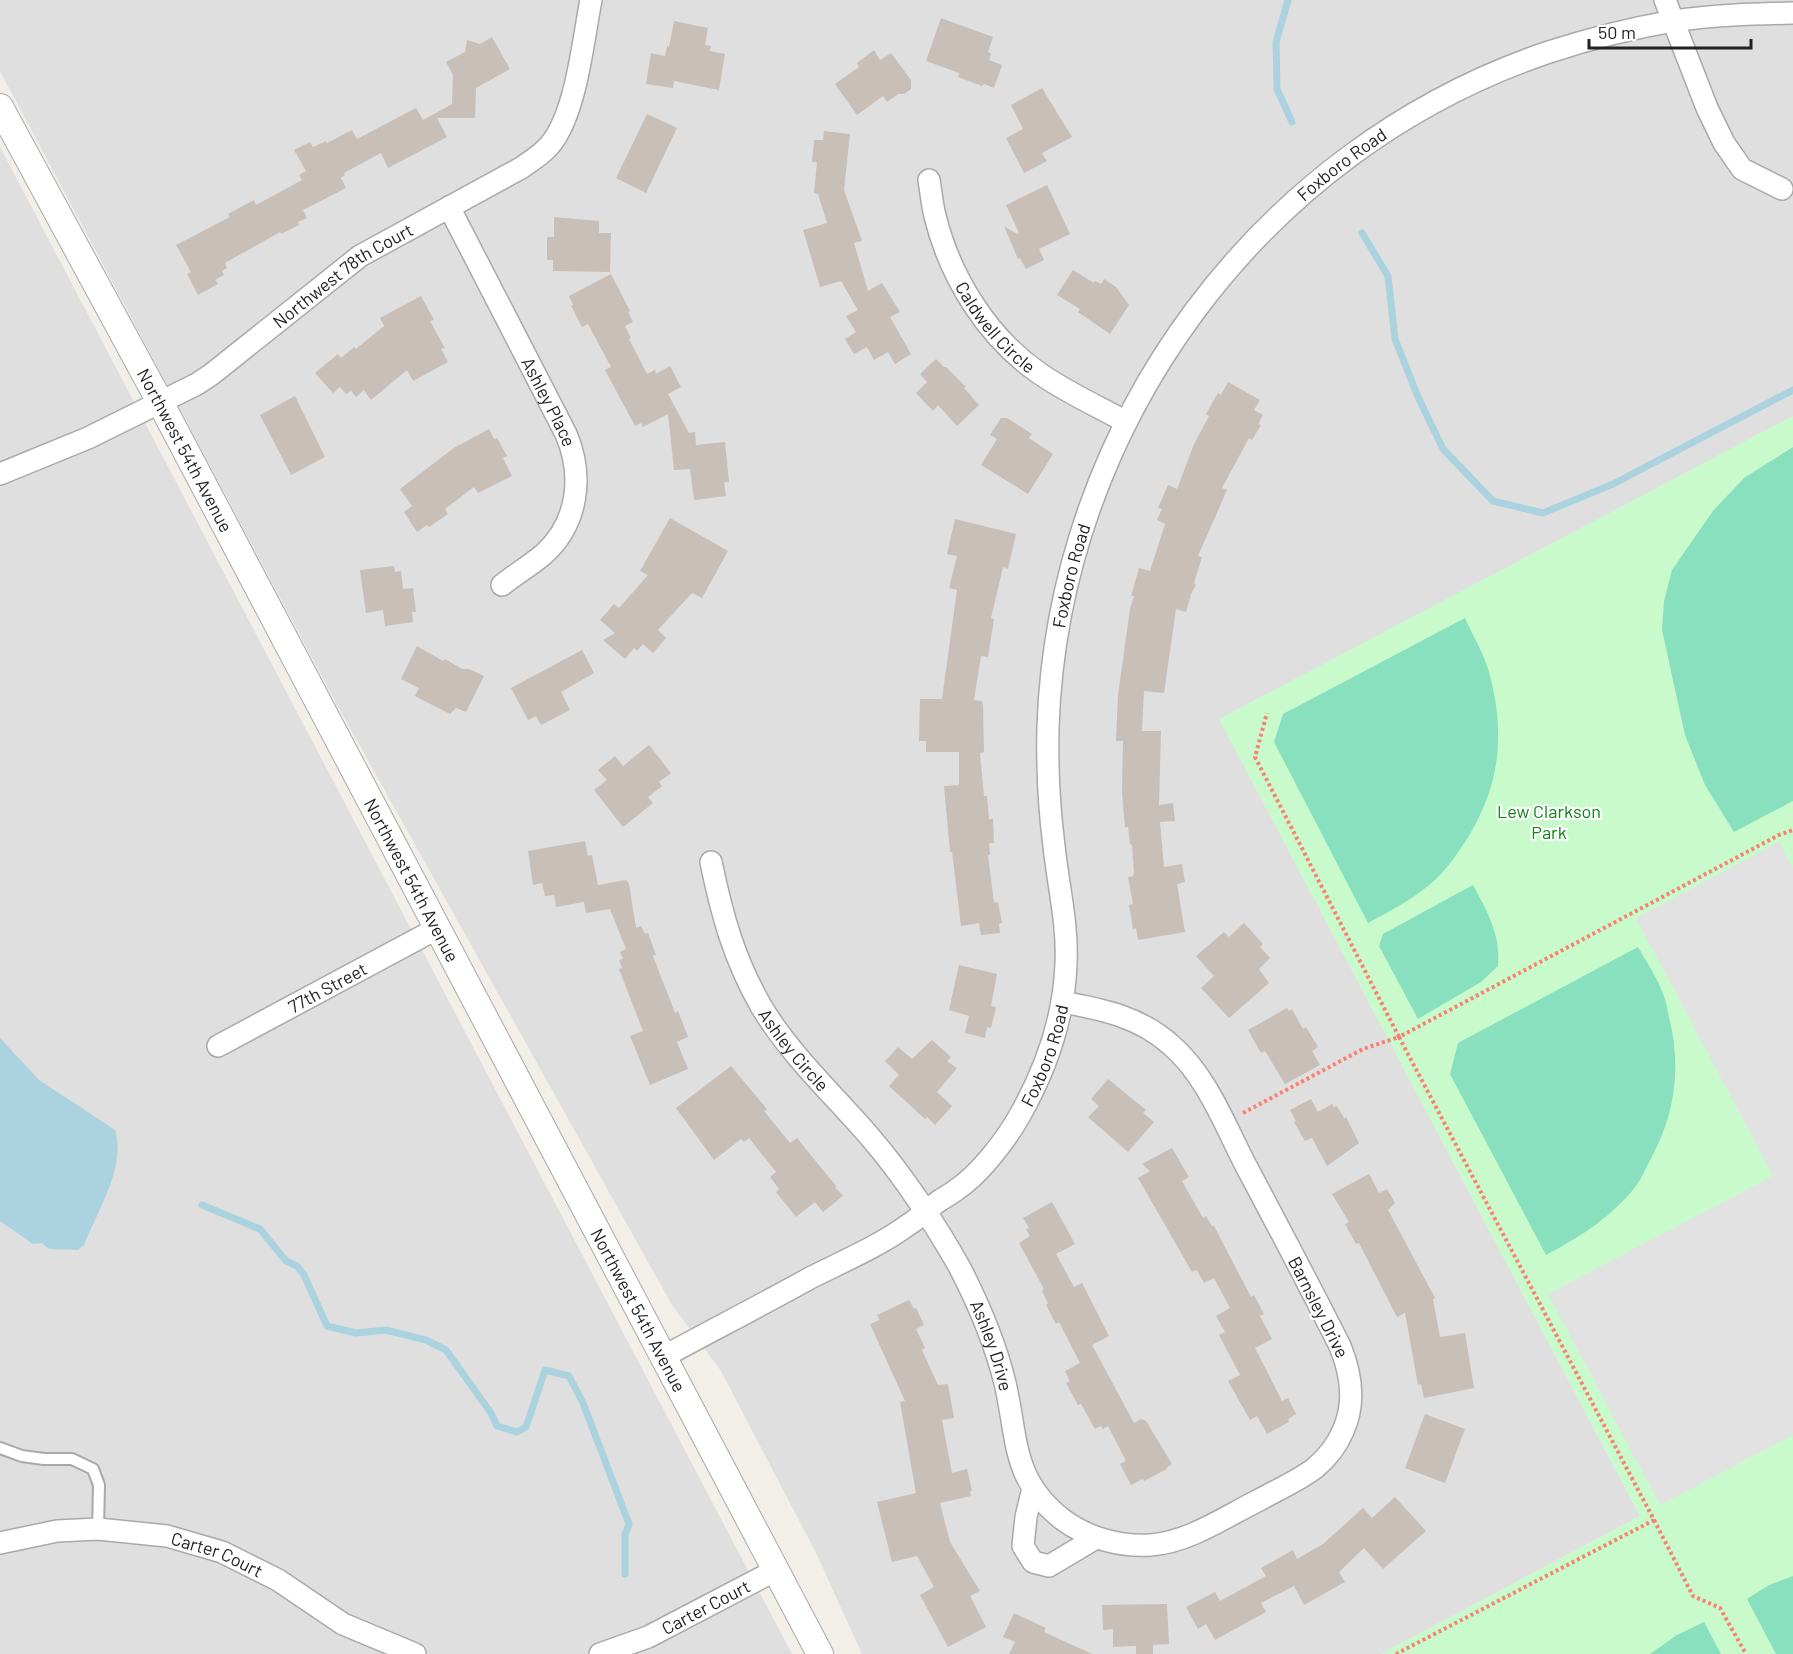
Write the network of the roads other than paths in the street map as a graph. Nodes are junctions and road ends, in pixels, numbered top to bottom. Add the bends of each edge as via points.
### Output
1 (591, 0) edge
2 (1665, 0) edge
3 (1793, 13) edge
4 (1674, 21) junction
5 (0, 107) edge
6 (929, 180) dead end
7 (1782, 189) dead end
8 (449, 207) junction
9 (160, 402) junction
10 (1126, 422) junction
11 (0, 474) edge
12 (502, 585) dead end
13 (711, 862) dead end
14 (438, 928) junction
15 (1062, 1002) junction
16 (218, 1046) dead end
17 (925, 1212) junction
18 (663, 1357) junction
19 (0, 1448) edge
20 (1033, 1488) junction
21 (1062, 1519) joint
22 (98, 1529) junction
23 (1096, 1538) junction
24 (0, 1543) edge
25 (776, 1570) junction
26 (415, 1654) edge
27 (600, 1654) edge
28 (820, 1654) edge

1 - 8 street, Northwest 78th Court via 571,100 554,139 521,168
2 - 4 street
3 - 4 street, Foxboro Road
4 - 7 street via 1724,143 1742,169
4 - 10 street, Foxboro Road via 1546,53 1467,86 1405,119 1350,156 1255,238 1211,288 1172,342
5 - 9 street, Northwest 54th Avenue
6 - 10 street, Caldwell Circle via 947,253 963,289 984,320 1038,372
8 - 9 street, Northwest 78th Court via 360,256 212,374
8 - 12 street, Ashley Place via 566,434 577,470 571,515 559,537
9 - 11 street, Northwest 78th Court via 88,438
9 - 14 street, Northwest 54th Avenue
10 - 15 street, Foxboro Road via 1099,480 1077,545 1052,667 1048,791 1065,928
13 - 17 street, Ashley Circle via 724,921 740,966 762,1006 788,1045 873,1140
14 - 16 street, 77th Street
14 - 18 street, Northwest 54th Avenue
15 - 17 street, Foxboro Road via 1053,1043 1017,1121 960,1188
15 - 23 street, Barnsley Drive via 1122,1016 1148,1028 1191,1066 1340,1346 1352,1388 1350,1411 1332,1451 1299,1479 1177,1540 1125,1545
17 - 18 street, Foxboro Road via 897,1232
17 - 20 street, Ashley Drive via 961,1270 993,1340 1020,1464
18 - 25 street, Northwest 54th Avenue
19 - 22 lane via 22,1456 72,1459 93,1469 99,1485
20 - 21 street, Ashley Drive
20 - 23 street via 1023,1546 1033,1562 1049,1566
21 - 23 street, Barnsley Drive
22 - 24 street, Carter Court via 57,1531
22 - 26 street, Carter Court via 167,1536 222,1552 278,1580 343,1624
25 - 27 street, Carter Court via 648,1637
25 - 28 street, Northwest 54th Avenue

